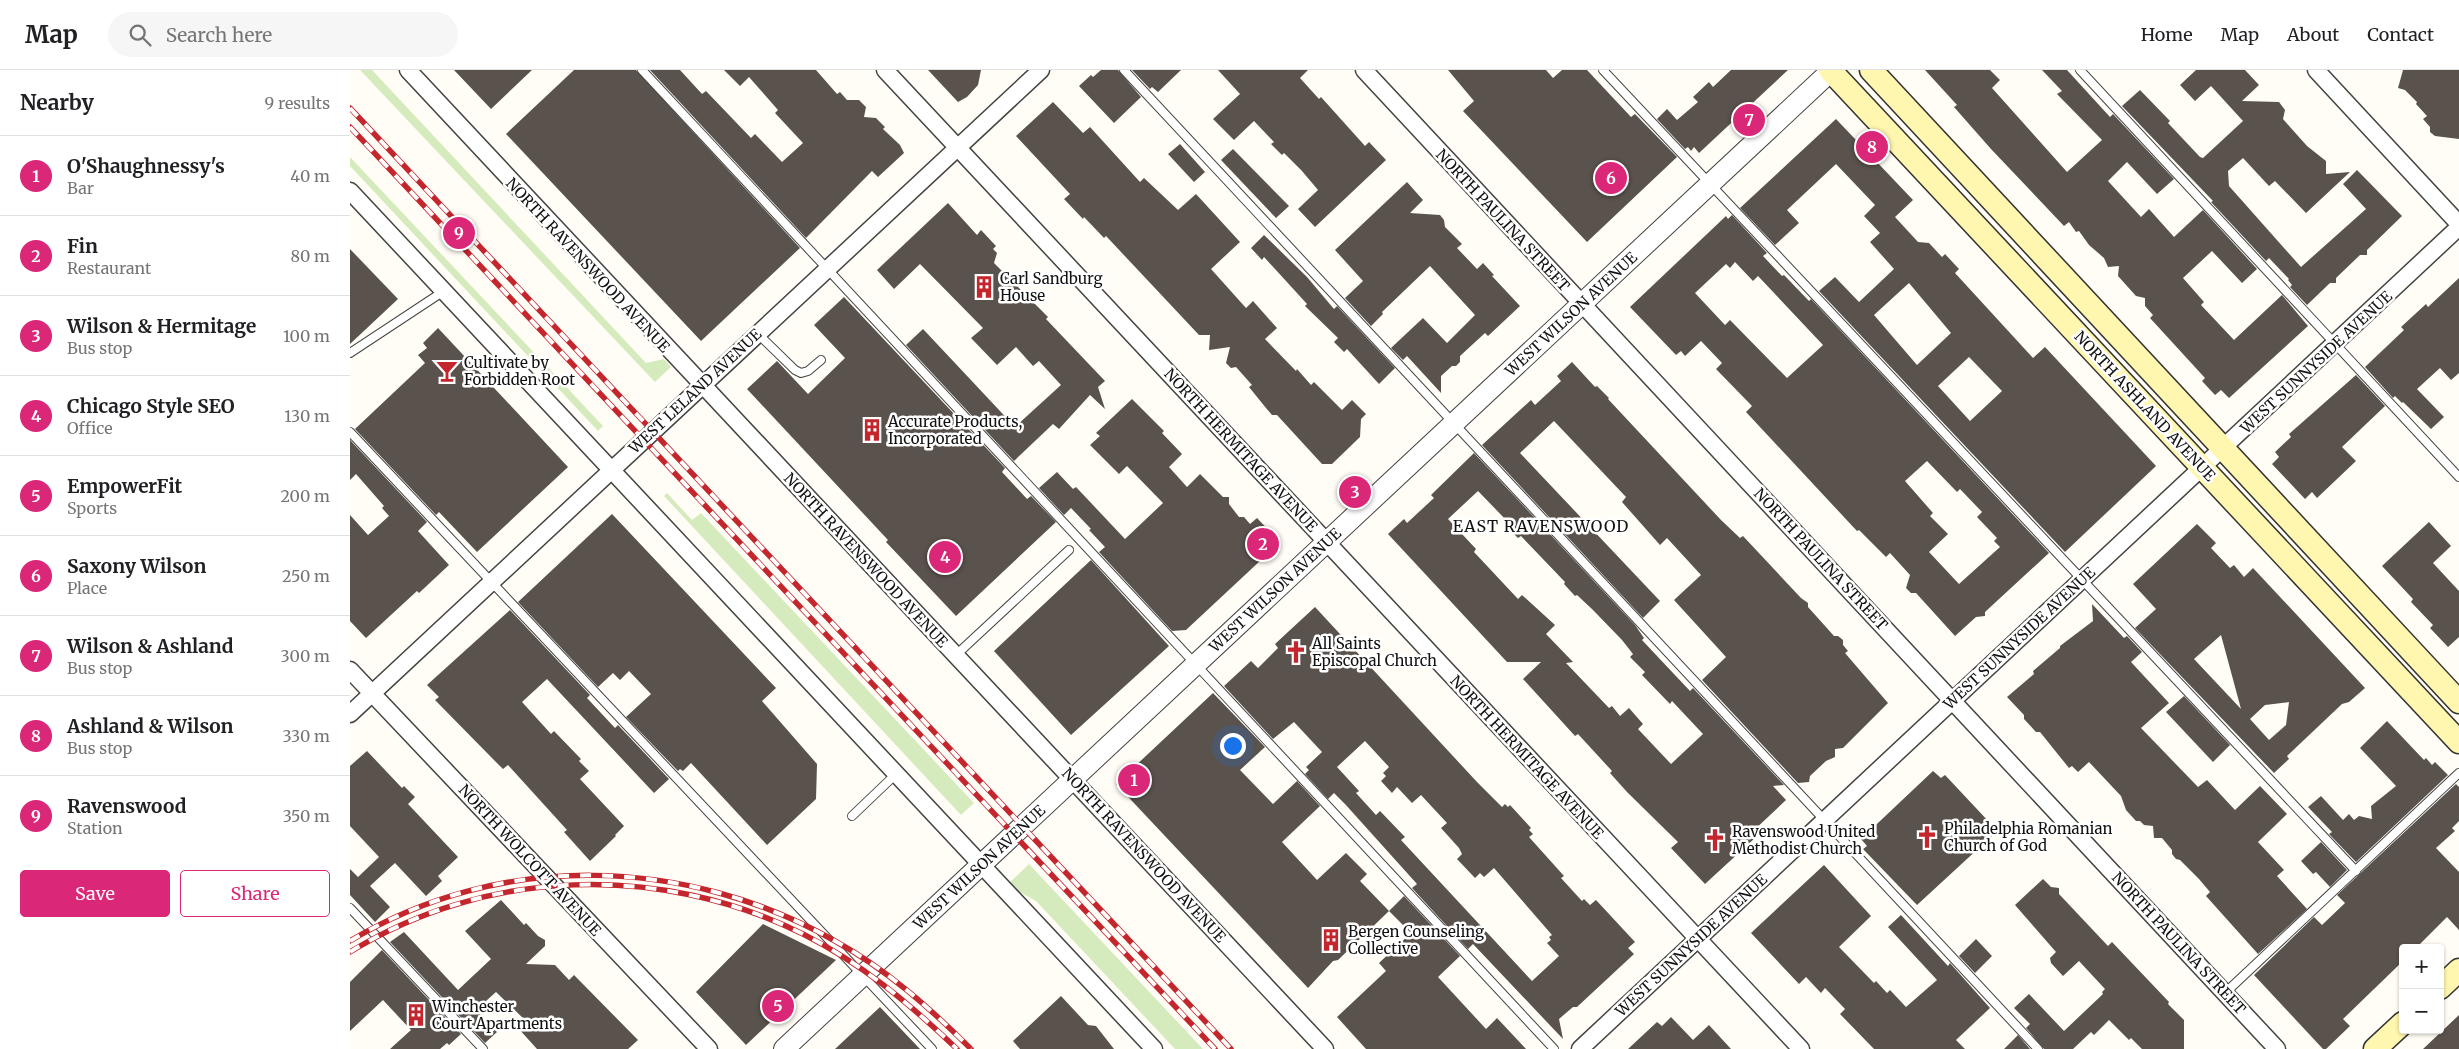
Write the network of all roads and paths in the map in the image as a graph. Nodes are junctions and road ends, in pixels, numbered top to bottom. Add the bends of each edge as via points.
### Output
1 (408, 70) edge
2 (642, 70) edge
3 (885, 70) edge
4 (1041, 70) edge
5 (1124, 70) edge
6 (1364, 70) edge
7 (1602, 70) edge
8 (1831, 70) edge
9 (1871, 70) edge
10 (2080, 70) edge
11 (2316, 70) edge
12 (958, 147) junction
13 (1709, 185) junction
14 (350, 191) edge
15 (2459, 226) edge
16 (828, 268) junction
17 (444, 291) junction
18 (1582, 304) junction
19 (757, 333) junction
20 (2335, 344) junction
21 (350, 353) edge
22 (821, 360) dead end
23 (700, 386) junction
24 (1453, 424) junction
25 (350, 432) edge
26 (2224, 448) junction
27 (2202, 467) junction
28 (612, 468) junction
29 (2459, 478) edge
30 (1327, 542) junction
31 (1069, 550) dead end
32 (2081, 581) junction
33 (491, 582) junction
34 (956, 655) junction
35 (1196, 664) junction
36 (350, 670) edge
37 (372, 694) junction
38 (1952, 701) junction
39 (2459, 702) edge
40 (350, 714) edge
41 (2459, 742) edge
42 (2459, 773) edge
43 (897, 774) junction
44 (1074, 779) junction
45 (852, 816) dead end
46 (1823, 822) junction
47 (982, 864) junction
48 (2356, 871) junction
49 (350, 908) edge
50 (1698, 939) junction
51 (863, 976) junction
52 (2225, 993) junction
53 (2399, 1027) edge
54 (483, 1049) edge
55 (709, 1049) edge
56 (784, 1049) edge
57 (932, 1049) edge
58 (1154, 1049) edge
59 (1325, 1049) edge
60 (1554, 1049) edge
61 (1580, 1049) edge
62 (1801, 1049) edge
63 (2038, 1049) edge
64 (2277, 1049) edge
65 (2375, 1049) edge

1 - 23 street, NORTH RAVENSWOOD AVENUE
2 - 16 lane
3 - 12 street, NORTH HERMITAGE AVENUE
4 - 12 street, WEST LELAND AVENUE
5 - 24 lane
6 - 18 street, NORTH PAULINA STREET
7 - 13 lane
8 - 13 street, WEST WILSON AVENUE
8 - 27 main road, NORTH ASHLAND AVENUE
9 - 26 main road, NORTH ASHLAND AVENUE
10 - 20 lane
11 - 15 street
12 - 16 street, WEST LELAND AVENUE
12 - 30 street, NORTH HERMITAGE AVENUE
13 - 18 street, WEST WILSON AVENUE
13 - 32 lane
14 - 17 street
15 - 20 street, WEST SUNNYSIDE AVENUE
16 - 19 street, WEST LELAND AVENUE
16 - 35 lane
17 - 21 lane
17 - 28 street
18 - 24 street, WEST WILSON AVENUE
18 - 38 street, NORTH PAULINA STREET
19 - 22 lane via 801,373
19 - 23 street, WEST LELAND AVENUE
20 - 26 street, WEST SUNNYSIDE AVENUE
20 - 29 lane
23 - 28 street, WEST LELAND AVENUE
23 - 34 street, NORTH RAVENSWOOD AVENUE
24 - 30 street, WEST WILSON AVENUE
24 - 46 lane
25 - 33 lane
26 - 27 street, WEST SUNNYSIDE AVENUE
26 - 39 main road, NORTH ASHLAND AVENUE
27 - 32 street, WEST SUNNYSIDE AVENUE
27 - 41 main road, NORTH ASHLAND AVENUE
28 - 33 street, WEST LELAND AVENUE
28 - 43 street
30 - 35 street, WEST WILSON AVENUE
30 - 50 street, NORTH HERMITAGE AVENUE
31 - 34 lane
32 - 38 street, WEST SUNNYSIDE AVENUE
32 - 48 lane
33 - 37 street, WEST LELAND AVENUE
33 - 51 lane
34 - 44 street, NORTH RAVENSWOOD AVENUE
35 - 44 street, WEST WILSON AVENUE
35 - 60 lane
36 - 37 street, NORTH WOLCOTT AVENUE
37 - 40 street, WEST LELAND AVENUE
37 - 55 street, NORTH WOLCOTT AVENUE
38 - 46 street, WEST SUNNYSIDE AVENUE
38 - 52 street, NORTH PAULINA STREET
42 - 48 lane
43 - 45 lane
43 - 47 street
44 - 47 street, WEST WILSON AVENUE
44 - 59 street, NORTH RAVENSWOOD AVENUE
46 - 50 street, WEST SUNNYSIDE AVENUE
46 - 63 lane
47 - 51 street, WEST WILSON AVENUE
47 - 58 street
48 - 52 lane
49 - 54 lane
50 - 61 street, WEST SUNNYSIDE AVENUE
50 - 62 street, NORTH HERMITAGE AVENUE
51 - 56 street, WEST WILSON AVENUE
51 - 57 lane
52 - 64 street, NORTH PAULINA STREET
53 - 65 main road

